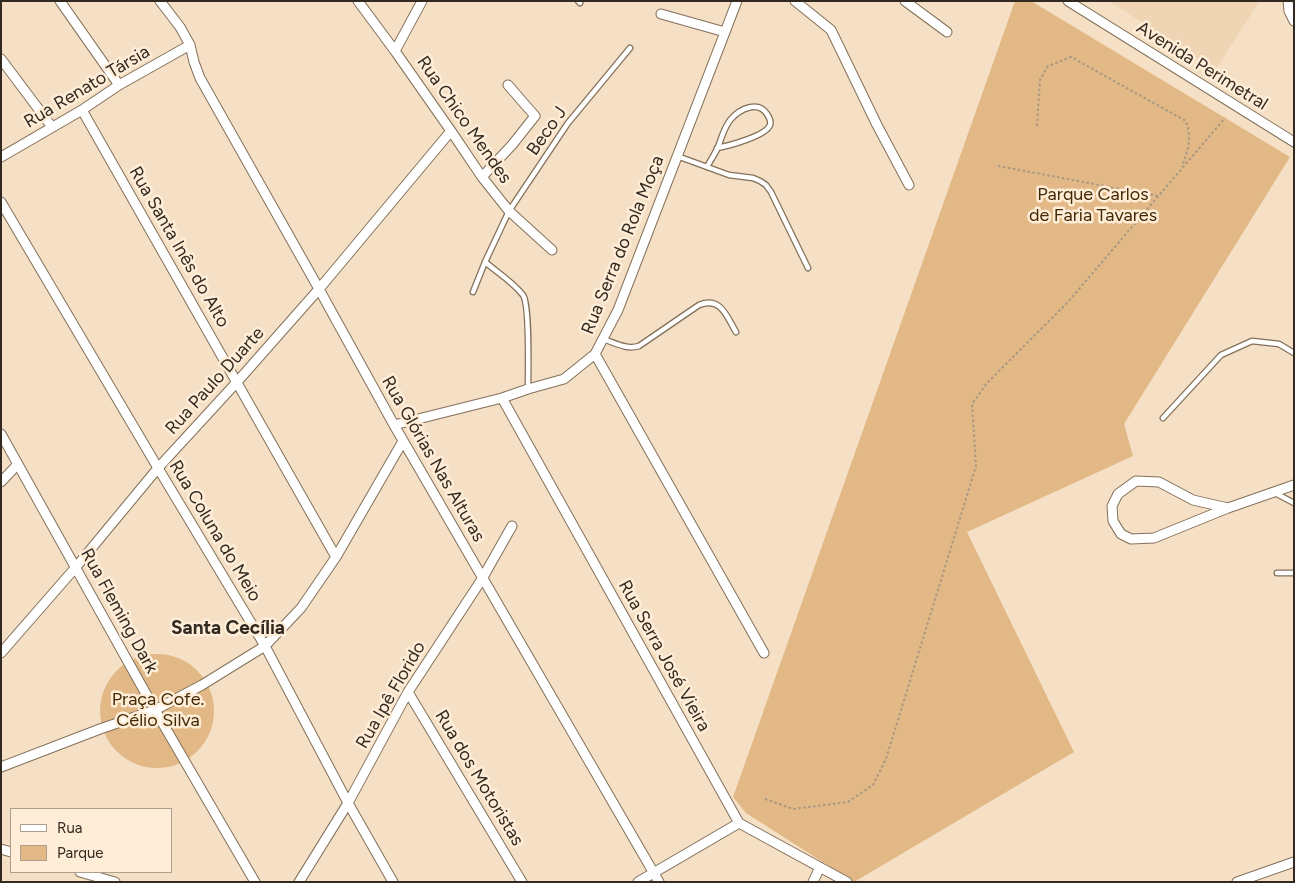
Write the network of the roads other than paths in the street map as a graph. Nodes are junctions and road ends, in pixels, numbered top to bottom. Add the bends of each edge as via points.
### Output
1 (60, 1) edge
2 (160, 1) edge
3 (358, 1) edge
4 (422, 1) edge
5 (737, 1) edge
6 (795, 1) edge
7 (905, 1) edge
8 (1068, 1) edge
9 (1288, 1) edge
10 (661, 14) dead end
11 (1294, 21) edge
12 (725, 32) junction
13 (947, 32) dead end
14 (190, 46) junction
15 (630, 48) dead end
16 (395, 51) junction
17 (1, 59) edge
18 (119, 85) junction
19 (508, 85) dead end
20 (82, 110) junction
21 (52, 127) junction
22 (451, 131) junction
23 (1294, 142) edge
24 (718, 148) junction
25 (677, 156) junction
26 (1, 157) edge
27 (707, 168) junction
28 (482, 176) junction
29 (909, 185) dead end
30 (1, 202) edge
31 (509, 211) junction
32 (552, 250) dead end
33 (484, 262) junction
34 (808, 268) dead end
35 (319, 289) junction
36 (473, 292) dead end
37 (736, 332) dead end
38 (603, 339) junction
39 (1294, 353) edge
40 (595, 354) junction
41 (237, 382) junction
42 (528, 389) junction
43 (502, 398) junction
44 (1164, 418) dead end
45 (394, 425) junction
46 (1, 434) edge
47 (403, 441) junction
48 (18, 464) junction
49 (158, 468) junction
50 (1, 482) edge
51 (1294, 485) edge
52 (1274, 492) junction
53 (1294, 502) edge
54 (1228, 508) junction
55 (512, 526) dead end
56 (336, 557) junction
57 (76, 567) junction
58 (1277, 573) dead end
59 (1294, 573) edge
60 (482, 579) junction
61 (265, 646) junction
62 (1, 653) edge
63 (764, 653) dead end
64 (408, 692) junction
65 (156, 710) junction
66 (1, 767) edge
67 (348, 803) junction
68 (739, 823) junction
69 (1294, 862) edge
70 (820, 867) junction
71 (84, 873) edge
72 (654, 873) junction
73 (116, 882) edge
74 (255, 882) edge
75 (299, 882) edge
76 (393, 882) edge
77 (522, 882) edge
78 (638, 882) edge
79 (659, 882) edge
80 (813, 882) edge
81 (847, 882) edge
82 (1237, 882) edge

1 - 18 street
2 - 14 street, Rua Glórias Nas Alturas
3 - 16 street, Rua Chico Mendes
4 - 16 street
5 - 12 street, Rua Serra do Rola Moça
6 - 29 street via 831,30
7 - 13 street
8 - 23 street, Avenida Perimetral
9 - 11 street
10 - 12 street
12 - 25 street, Rua Serra do Rola Moça
14 - 18 street, Rua Renato Társia
14 - 35 street, Rua Glórias Nas Alturas via 200,78
15 - 31 lane, Beco J via 568,123
16 - 22 street, Rua Chico Mendes
17 - 21 street
18 - 20 street, Rua Renato Társia
19 - 28 street via 535,116
20 - 21 street, Rua Renato Társia
20 - 41 street, Rua Santa Inês do Alto
21 - 26 street, Rua Renato Társia
22 - 28 street, Rua Chico Mendes
22 - 35 street, Rua Paulo Duarte
24 - 24 lane via 724,131 738,113 756,106 762,108 770,120 766,130
24 - 27 lane
25 - 27 lane
25 - 38 street, Rua Serra do Rola Moça via 618,310
27 - 34 lane via 728,176 753,178 766,185
28 - 31 street, Rua Chico Mendes
30 - 49 street, Rua Coluna do Meio
31 - 32 street, Rua Chico Mendes
31 - 33 lane, Beco J
33 - 36 lane, Beco J
33 - 42 lane via 525,297
35 - 41 street, Rua Paulo Duarte
35 - 45 street, Rua Glórias Nas Alturas
37 - 38 lane via 722,309 706,302 639,346 628,348
38 - 40 street, Rua Serra do Rola Moça
39 - 44 lane via 1279,344 1252,341 1221,355
40 - 42 street, Rua Serra do Rola Moça via 564,379
40 - 63 street
41 - 49 street, Rua Paulo Duarte
41 - 56 street, Rua Santa Inês do Alto
42 - 43 street, Rua Serra do Rola Moça
43 - 45 street, Rua Serra do Rola Moça
43 - 68 street, Rua Serra José Vieira
45 - 47 street, Rua Glórias Nas Alturas
46 - 48 street, Rua Fleming Dark
47 - 56 street
47 - 60 street, Rua Glórias Nas Alturas
48 - 50 street
48 - 57 street, Rua Fleming Dark
49 - 57 street, Rua Paulo Duarte
49 - 61 street, Rua Coluna do Meio
51 - 52 street
52 - 53 lane
52 - 54 street
54 - 54 street via 1154,538 1131,539 1121,534 1112,506 1118,494 1136,481 1158,482 1193,500
55 - 60 street, Rua Ipê Florido
56 - 61 street via 301,608
57 - 62 street, Rua Paulo Duarte
57 - 65 street, Rua Fleming Dark
58 - 59 lane
60 - 64 street, Rua Ipê Florido
60 - 72 street, Rua Glórias Nas Alturas
61 - 65 street
61 - 67 street, Rua Coluna do Meio
64 - 67 street, Rua Ipê Florido
64 - 77 street, Rua dos Motoristas
65 - 66 street
65 - 74 street, Rua Fleming Dark
67 - 75 street, Rua Ipê Florido
67 - 76 street, Rua Coluna do Meio
68 - 70 street
68 - 72 street
69 - 82 street
70 - 80 street
70 - 81 street
71 - 73 street
72 - 78 street
72 - 79 street, Rua Glórias Nas Alturas

